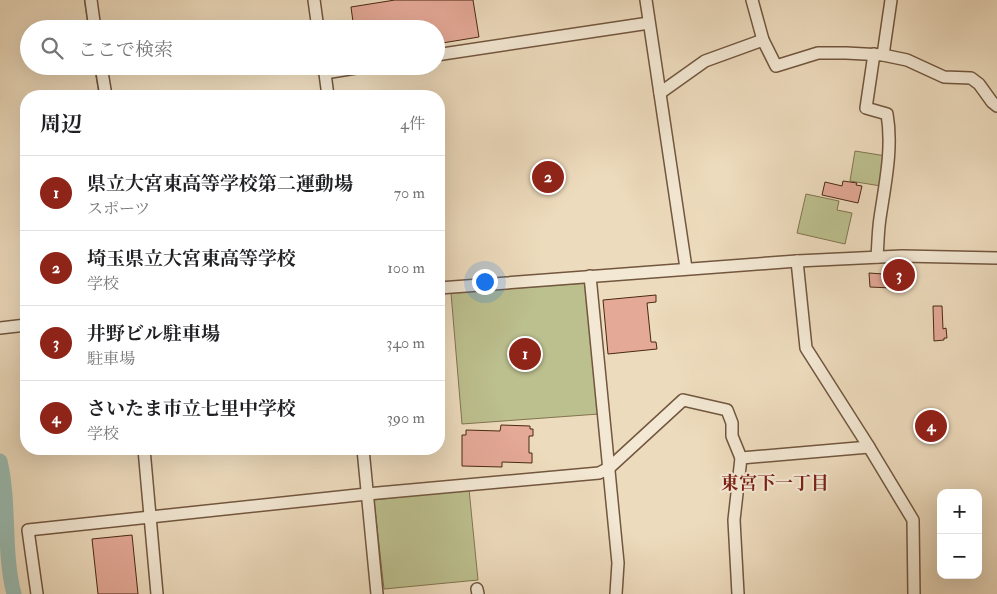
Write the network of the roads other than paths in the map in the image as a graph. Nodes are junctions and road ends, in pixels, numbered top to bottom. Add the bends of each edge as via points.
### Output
1 (91, 0) edge
2 (314, 0) edge
3 (646, 0) edge
4 (752, 0) edge
5 (891, 0) edge
6 (94, 20) edge
7 (317, 20) edge
8 (649, 22) junction
9 (763, 40) junction
10 (445, 55) edge
11 (878, 55) junction
12 (102, 75) edge
13 (325, 75) edge
14 (105, 90) edge
15 (327, 90) edge
16 (660, 93) junction
17 (997, 106) edge
18 (877, 257) junction
19 (997, 258) edge
20 (797, 262) junction
21 (686, 268) junction
22 (590, 276) junction
23 (445, 288) edge
24 (20, 326) edge
25 (0, 328) edge
26 (869, 447) junction
27 (145, 455) edge
28 (364, 455) edge
29 (741, 458) junction
30 (609, 468) junction
31 (367, 494) junction
32 (150, 517) junction
33 (37, 594) edge
34 (157, 594) edge
35 (377, 594) edge
36 (616, 594) edge
37 (738, 594) edge
38 (914, 594) edge

1 - 6 street
2 - 7 street
3 - 8 street
4 - 9 street
5 - 11 street
8 - 10 street
8 - 16 street
9 - 11 street via 776,66 818,53
9 - 16 street via 706,61
11 - 17 street via 907,60 944,77 971,78
11 - 18 street via 866,108 887,114 889,127
12 - 14 street
13 - 15 street
16 - 21 street
18 - 19 street
18 - 20 street
20 - 21 street
20 - 26 street via 806,348
21 - 22 street
22 - 23 street
22 - 30 street
24 - 25 street
26 - 29 street
26 - 38 street via 913,520
27 - 32 street
28 - 31 street
29 - 30 street via 727,410 683,400
29 - 37 street via 734,520
30 - 31 street via 599,473
30 - 36 street via 618,563
31 - 32 street
31 - 35 street
32 - 33 street via 28,530
32 - 34 street

